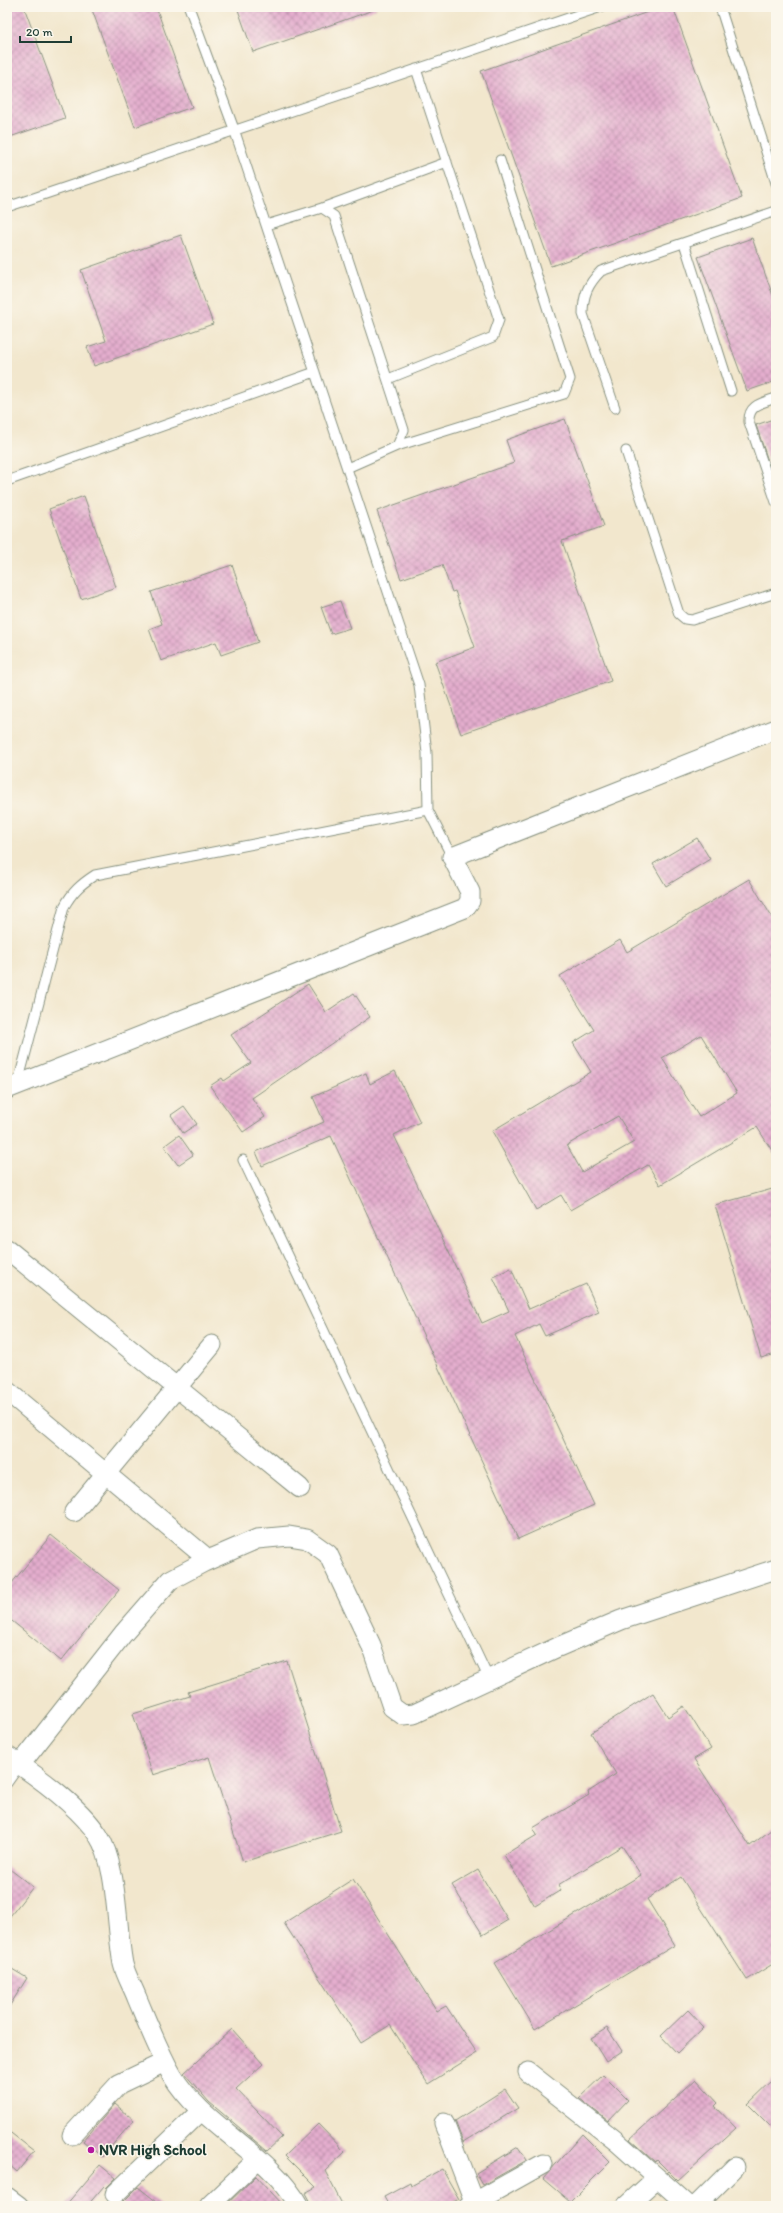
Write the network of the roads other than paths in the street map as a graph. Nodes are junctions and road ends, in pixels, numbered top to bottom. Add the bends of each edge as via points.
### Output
1 (190, 7) edge
2 (600, 7) edge
3 (720, 7) edge
4 (416, 68) junction
5 (234, 129) junction
6 (500, 160) dead end
7 (447, 162) junction
8 (776, 183) edge
9 (7, 207) edge
10 (322, 208) junction
11 (776, 211) edge
12 (266, 225) junction
13 (684, 243) junction
14 (315, 372) junction
15 (388, 380) junction
16 (731, 391) dead end
17 (776, 398) edge
18 (615, 408) dead end
19 (398, 446) junction
20 (626, 451) dead end
21 (347, 468) junction
22 (7, 481) edge
23 (776, 502) edge
24 (776, 593) edge
25 (776, 729) edge
26 (428, 810) junction
27 (452, 857) junction
28 (12, 1086) edge
29 (243, 1160) dead end
30 (7, 1249) edge
31 (212, 1345) dead end
32 (178, 1388) junction
33 (7, 1392) edge
34 (106, 1474) junction
35 (300, 1488) dead end
36 (74, 1512) dead end
37 (209, 1560) junction
38 (776, 1569) edge
39 (488, 1680) junction
40 (13, 1761) edge
41 (7, 1783) edge
42 (165, 2062) junction
43 (528, 2072) dead end
44 (201, 2111) junction
45 (444, 2123) dead end
46 (72, 2135) dead end
47 (258, 2159) junction
48 (543, 2164) dead end
49 (735, 2167) dead end
50 (657, 2178) junction
51 (115, 2194) dead end
52 (7, 2197) edge
53 (473, 2205) edge
54 (19, 2206) edge
55 (209, 2206) edge
56 (299, 2206) edge
57 (626, 2206) edge
58 (689, 2206) edge
59 (696, 2206) edge

1 - 5 lane
2 - 4 lane
3 - 8 lane
4 - 5 lane
4 - 7 lane
5 - 9 lane
5 - 12 lane
6 - 19 lane via 570,379 564,394
7 - 10 lane
7 - 15 lane via 499,320 494,337
10 - 12 lane
10 - 15 lane via 334,216
11 - 13 lane
12 - 14 lane
13 - 16 lane
13 - 18 lane via 601,271 589,282 583,300 583,314
14 - 21 lane
14 - 22 lane
15 - 19 lane via 404,430
17 - 23 lane via 755,405 748,415
19 - 21 lane
20 - 24 lane via 680,614 685,619 692,620
21 - 26 lane via 420,685 428,753
25 - 27 street
26 - 27 lane
26 - 28 lane via 95,875 70,895 64,907
27 - 28 street via 470,892 470,901 465,908
29 - 39 lane
30 - 32 street
31 - 32 street
32 - 34 street
32 - 35 street
33 - 34 street
34 - 36 street
34 - 37 street
37 - 39 street via 258,1540 289,1536 307,1539 328,1554 371,1645 392,1707 403,1715 414,1714
37 - 40 street via 170,1580
38 - 39 street via 621,1620
40 - 41 lane
40 - 42 street via 73,1807 98,1835 109,1861 124,1966
42 - 44 street
42 - 46 street via 119,2084
43 - 50 street via 616,2141
44 - 47 street
44 - 51 street
45 - 53 street
47 - 55 street
47 - 56 street via 292,2192
48 - 53 street
49 - 59 street
50 - 57 street
50 - 58 street
52 - 54 street

